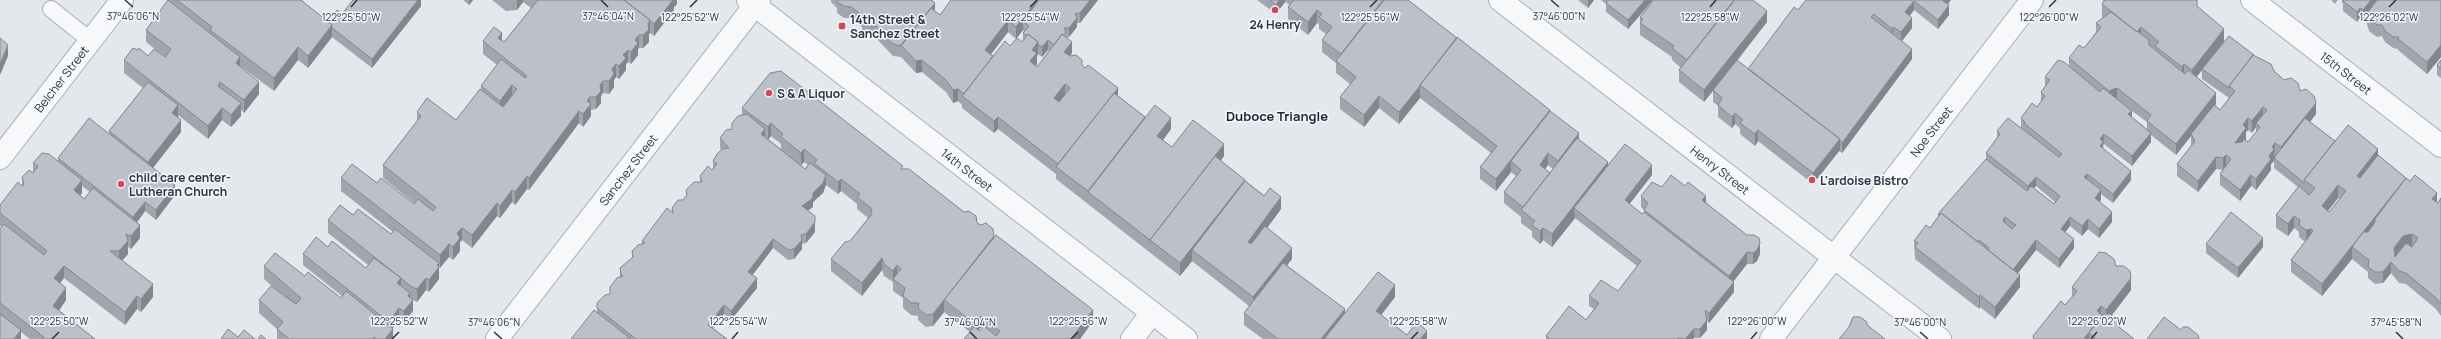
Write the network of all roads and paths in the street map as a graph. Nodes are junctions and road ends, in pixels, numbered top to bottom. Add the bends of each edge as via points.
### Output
1 (122, 0) edge
2 (1500, 0) edge
3 (2032, 0) edge
4 (2252, 0) edge
5 (754, 2) edge
6 (51, 9) dead end
7 (91, 41) junction
8 (2441, 146) edge
9 (0, 158) edge
10 (1834, 258) junction
11 (1152, 313) junction
12 (497, 339) edge
13 (1132, 339) edge
14 (1186, 339) edge
15 (1772, 339) edge
16 (1940, 339) edge

1 - 7 street, Belcher Street
2 - 10 street, Henry Street
3 - 10 street, Noe Street
4 - 8 street, 15th Street
5 - 11 street, 14th Street
5 - 12 street, Sanchez Street
6 - 7 lane
7 - 9 street, Belcher Street
10 - 15 street, Noe Street
10 - 16 street, Henry Street
11 - 13 street
11 - 14 street, 14th Street

